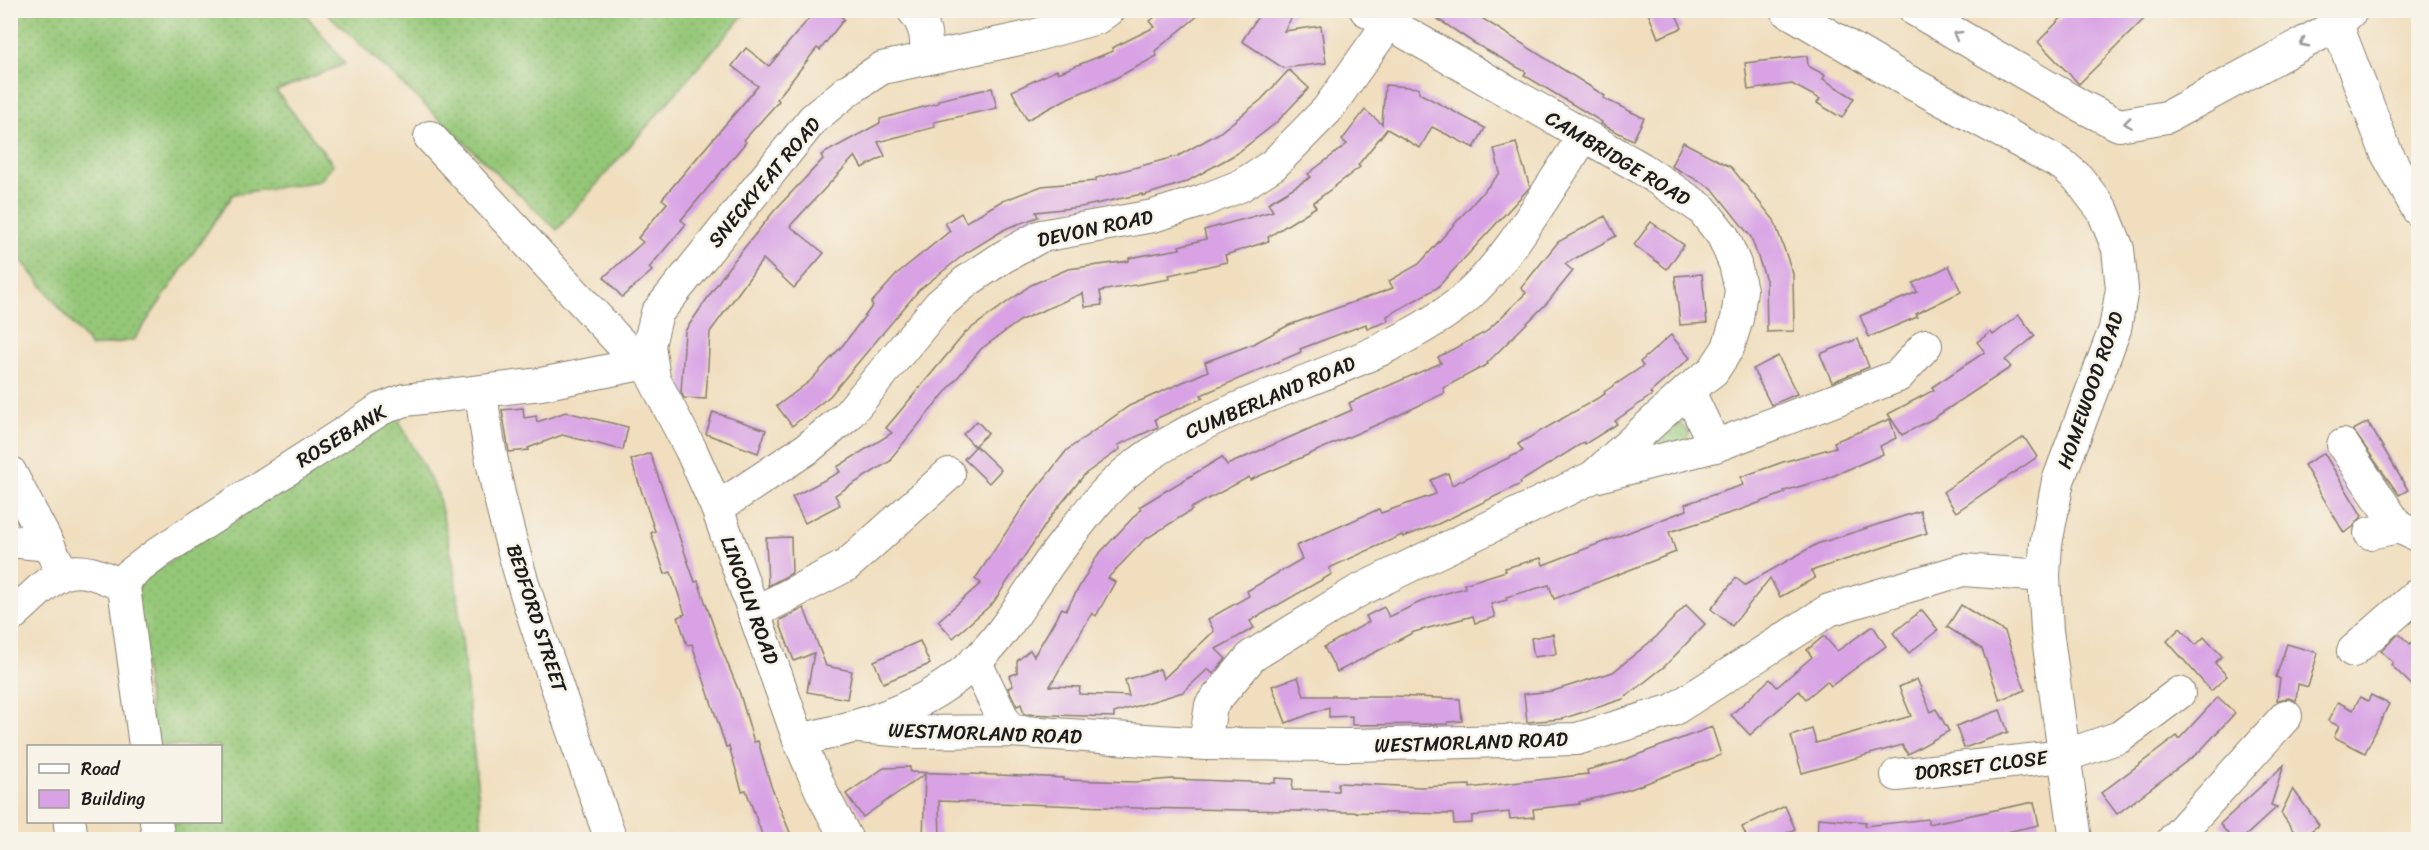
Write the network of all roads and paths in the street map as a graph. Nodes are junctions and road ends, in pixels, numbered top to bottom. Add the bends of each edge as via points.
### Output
1 (913, 10) edge
2 (1108, 10) edge
3 (1786, 10) edge
4 (1915, 10) edge
5 (1377, 17) edge
6 (2345, 18) edge
7 (926, 58) junction
8 (1584, 136) junction
9 (429, 137) dead end
10 (2418, 210) edge
11 (1926, 345) dead end
12 (646, 363) junction
13 (1688, 390) junction
14 (482, 392) junction
15 (1715, 446) junction
16 (2343, 446) dead end
17 (10, 472) edge
18 (949, 474) dead end
19 (1593, 477) junction
20 (717, 508) junction
21 (2396, 532) edge
22 (10, 541) edge
23 (49, 545) junction
24 (63, 573) junction
25 (2044, 576) junction
26 (125, 592) junction
27 (2418, 594) edge
28 (754, 613) junction
29 (10, 617) edge
30 (2353, 651) dead end
31 (975, 661) junction
32 (2179, 693) dead end
33 (2286, 716) dead end
34 (858, 728) junction
35 (1009, 731) junction
36 (799, 740) junction
37 (1205, 744) junction
38 (145, 745) edge
39 (2064, 756) junction
40 (1897, 775) dead end
41 (156, 823) edge
42 (159, 840) edge
43 (611, 840) edge
44 (847, 840) edge
45 (2076, 840) edge
46 (2173, 840) edge

1 - 7 street via 923,23
2 - 7 street, SNECKYEAT ROAD via 1097,18 1029,37
3 - 25 street, HOMEWOOD ROAD via 2063,165 2091,194 2112,229 2121,269 2120,309 2058,481
6 -> 4 street via 2167,117 2119,125
5 - 8 street, CAMBRIDGE ROAD
5 - 20 street, DEVON ROAD via 1327,110 1273,165 1240,186 1202,201 1153,216 1041,236 1003,256 939,305 847,416
6 - 10 street via 2386,152
7 - 12 street, SNECKYEAT ROAD via 882,68 813,119 657,313
8 - 13 street, CAMBRIDGE ROAD via 1702,209 1723,236 1735,264 1741,290 1728,348 1713,371
8 - 31 street, CUMBERLAND ROAD via 1493,270 1460,303 1385,348 1178,436 1132,468 1102,495
9 - 12 street
11 - 15 street, CAMBRIDGE ROAD via 1898,376
12 - 14 street, ROSEBANK
12 - 20 street, LINCOLN ROAD
13 - 15 street
13 - 19 street, CAMBRIDGE ROAD
14 - 26 street, ROSEBANK via 405,400 361,420 161,551 128,576
14 - 43 street, BEDFORD STREET via 496,486 522,580
15 - 19 street, CAMBRIDGE ROAD
16 - 21 street
17 - 23 street
18 - 28 street via 847,565
19 - 37 street, CAMBRIDGE ROAD via 1358,591 1252,656 1211,705
20 - 28 street, LINCOLN ROAD
22 - 23 street
23 - 24 street
24 - 26 street via 83,570 103,575
24 - 29 street
25 - 37 street, WESTMORLAND ROAD via 1963,570 1829,610 1673,710 1577,739
25 - 39 street, HOMEWOOD ROAD via 2047,631
26 - 38 street
27 - 30 street
28 - 36 street, LINCOLN ROAD
31 - 34 street, CUMBERLAND ROAD via 926,696
31 - 35 street
32 - 39 street, DORSET CLOSE via 2120,737
33 - 46 street
34 - 35 street, WESTMORLAND ROAD
34 - 36 street, CUMBERLAND ROAD
35 - 37 street, WESTMORLAND ROAD
36 - 44 street, LINCOLN ROAD
39 - 40 street, DORSET CLOSE
39 - 45 street, HOMEWOOD ROAD
41 - 42 street

